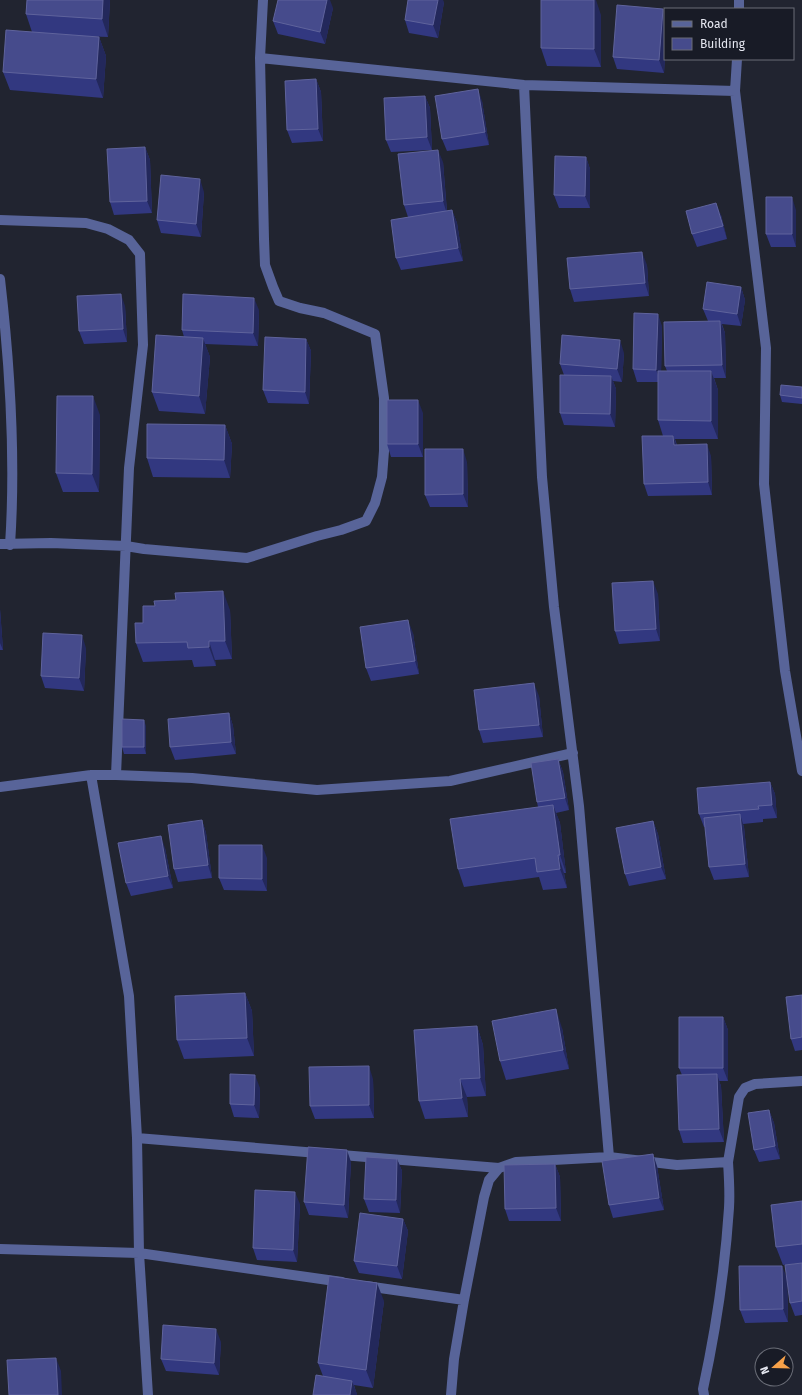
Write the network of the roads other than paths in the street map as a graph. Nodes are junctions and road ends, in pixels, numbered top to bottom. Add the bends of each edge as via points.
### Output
1 (263, 0) edge
2 (260, 58) junction
3 (737, 60) edge
4 (524, 85) junction
5 (735, 91) junction
6 (0, 220) edge
7 (0, 279) edge
8 (5, 544) edge
9 (126, 546) junction
10 (573, 753) junction
11 (802, 771) edge
12 (91, 775) junction
13 (116, 775) junction
14 (0, 787) edge
15 (802, 1080) edge
16 (136, 1138) junction
17 (609, 1157) junction
18 (728, 1162) junction
19 (499, 1168) junction
20 (0, 1249) edge
21 (139, 1253) junction
22 (464, 1300) junction
23 (148, 1395) edge
24 (451, 1395) edge
25 (704, 1395) edge

1 - 2 street
2 - 4 street
2 - 9 street via 265,265 279,301 324,314 375,334 384,398 384,450 382,477 375,503 366,521 248,558
3 - 5 street
4 - 5 street
4 - 10 street via 542,477 554,607
5 - 11 street via 766,348 764,484 785,671
6 - 9 street via 86,223 108,229 129,240 140,254 143,346 129,468
7 - 8 street via 7,338 11,418 12,514
8 - 9 street
9 - 13 street
10 - 13 street via 450,781 317,790 192,778
10 - 17 street via 580,806
12 - 13 street
12 - 14 street
12 - 16 street via 129,996
15 - 18 street via 755,1084 745,1088 739,1097
16 - 19 street
16 - 21 street
17 - 18 street via 677,1165
17 - 19 street via 516,1162
18 - 25 street via 729,1206 720,1300
19 - 22 street via 489,1180 484,1197
20 - 21 street
21 - 22 street
21 - 23 street
22 - 24 street

